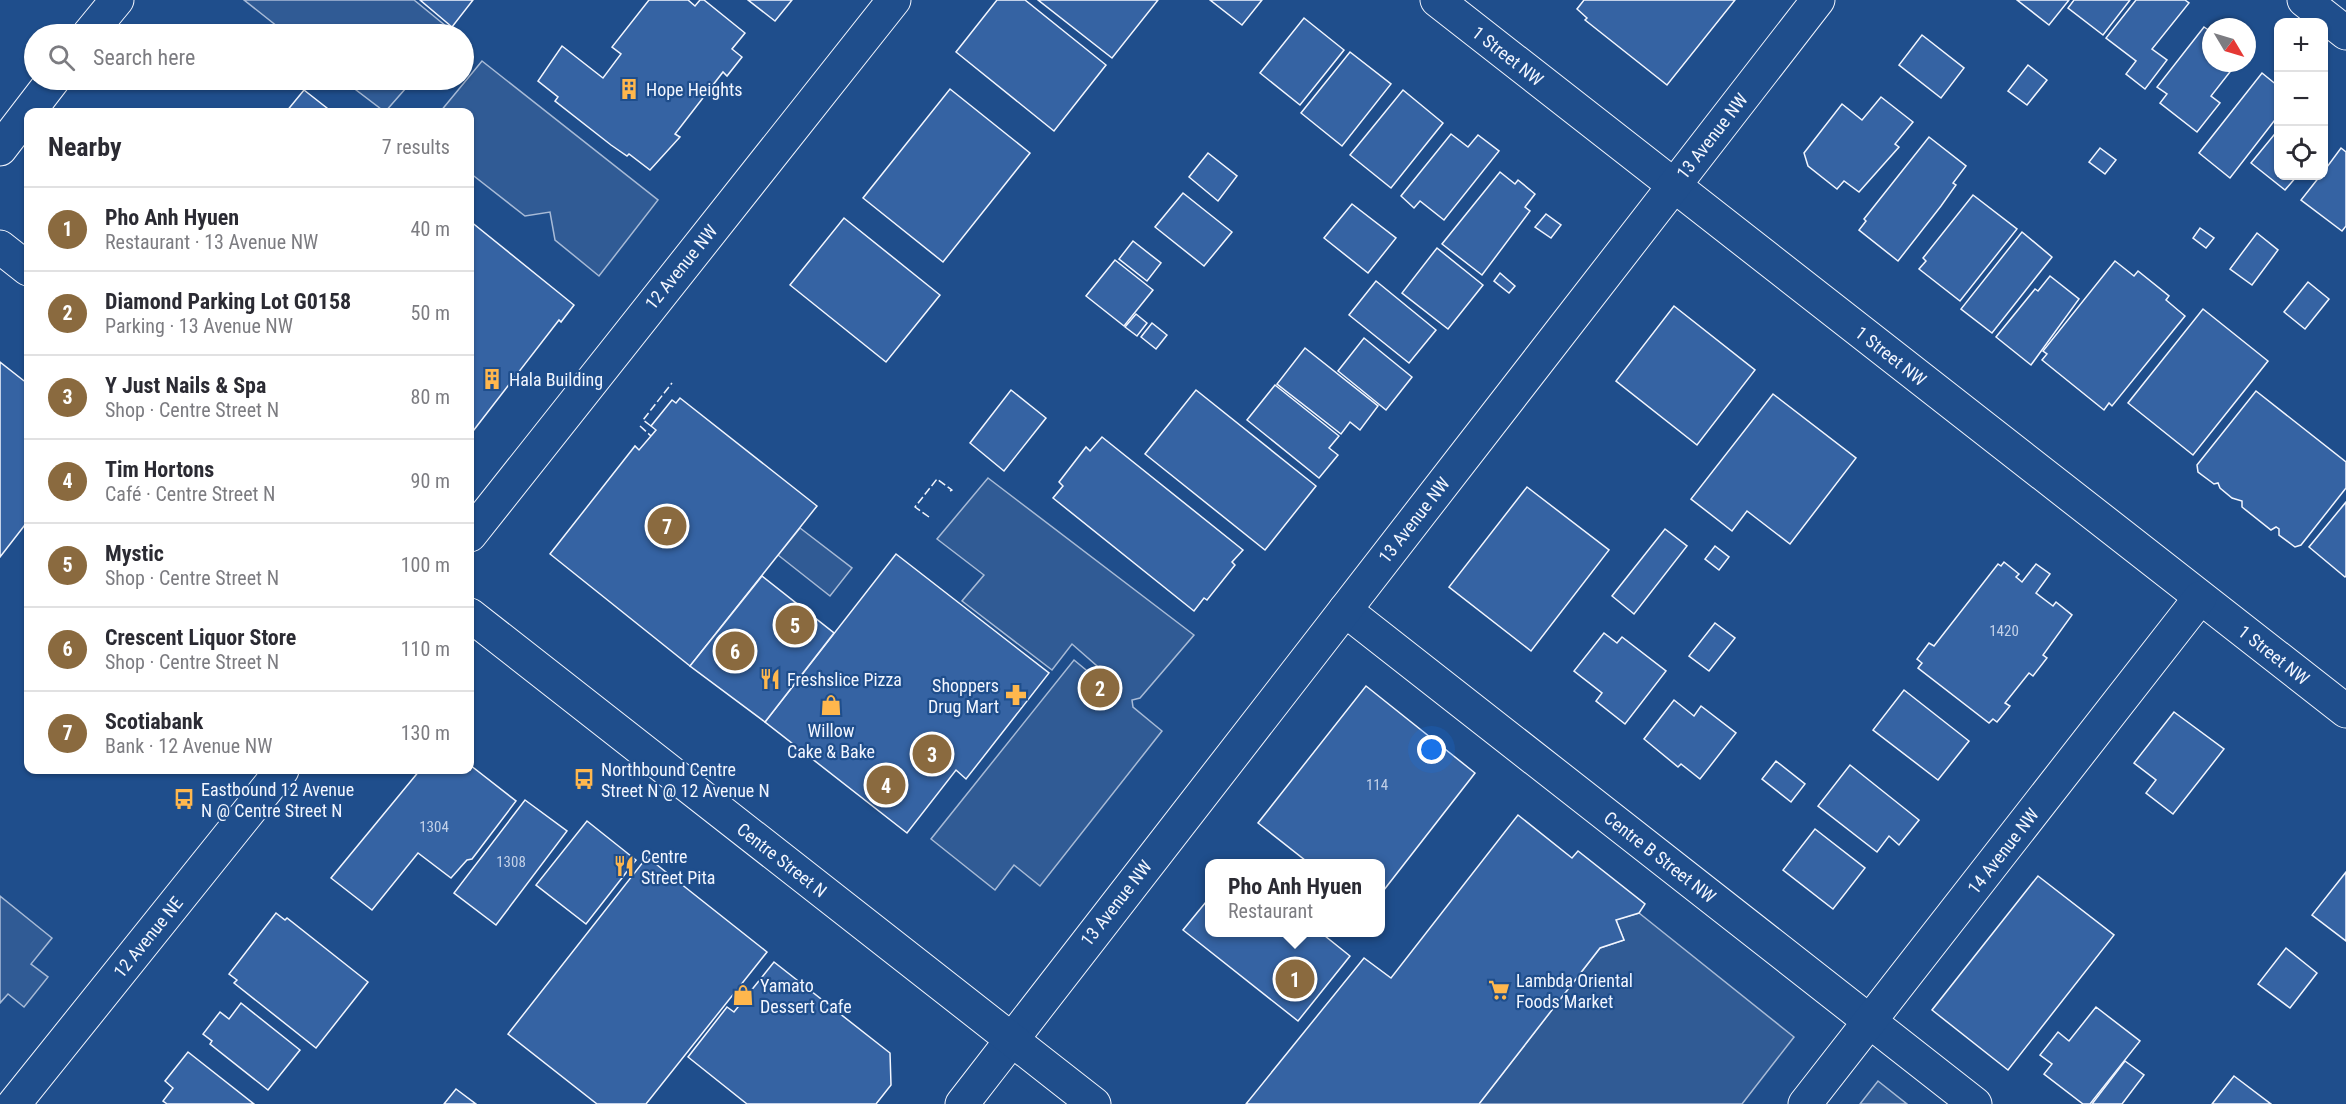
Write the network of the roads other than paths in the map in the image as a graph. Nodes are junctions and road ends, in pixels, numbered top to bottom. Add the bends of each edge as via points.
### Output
1 (117, 0) edge
2 (894, 0) edge
3 (1437, 0) edge
4 (1818, 0) edge
5 (2304, 0) edge
6 (97, 24) edge
7 (2346, 33) edge
8 (46, 90) edge
9 (32, 108) edge
10 (24, 118) edge
11 (0, 149) edge
12 (1673, 186) junction
13 (0, 247) edge
14 (24, 266) edge
15 (474, 531) edge
16 (2200, 598) junction
17 (1345, 610) junction
18 (474, 618) edge
19 (2346, 711) edge
20 (279, 774) edge
21 (1869, 1021) junction
22 (1011, 1039) junction
23 (14, 1104) edge
24 (962, 1104) edge
25 (1094, 1104) edge
26 (1805, 1104) edge
27 (1975, 1104) edge

1 - 6 street
2 - 15 street, 12 Avenue NW
3 - 12 street, 1 Street NW
4 - 12 street, 13 Avenue NW
5 - 7 street
8 - 9 street
10 - 11 street
12 - 16 street, 1 Street NW
12 - 17 street, 13 Avenue NW
13 - 14 street
16 - 19 street, 1 Street NW
16 - 21 street, 14 Avenue NW
17 - 21 street, Centre B Street NW
17 - 22 street, 13 Avenue NW
18 - 22 street, Centre Street N
20 - 23 street, 12 Avenue NE
21 - 26 street, 14 Avenue NW
21 - 27 street, Centre B Street NW
22 - 24 street, 13 Avenue NW
22 - 25 street, Centre Street N

